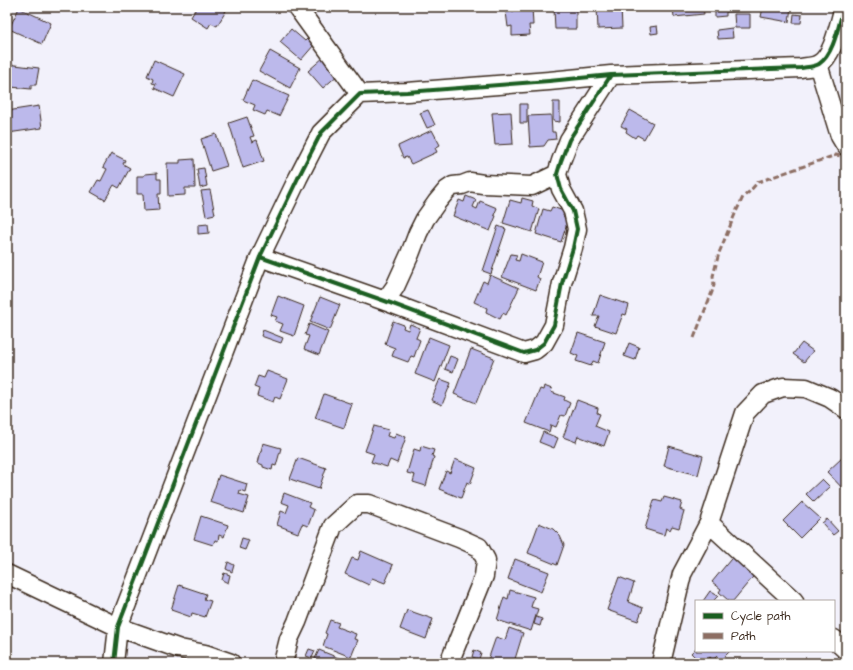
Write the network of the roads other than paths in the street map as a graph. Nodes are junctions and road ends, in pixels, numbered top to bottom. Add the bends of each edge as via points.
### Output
1 (297, 7) edge
2 (844, 7) edge
3 (818, 64) junction
4 (611, 75) junction
5 (360, 94) junction
6 (846, 146) edge
7 (558, 174) junction
8 (260, 257) junction
9 (385, 301) junction
10 (846, 409) edge
11 (709, 523) junction
12 (7, 574) edge
13 (793, 600) edge
14 (118, 627) junction
15 (835, 640) edge
16 (846, 650) edge
17 (180, 656) edge
18 (114, 663) edge
19 (231, 663) edge
20 (283, 663) edge
21 (449, 663) edge
22 (661, 663) edge

1 - 5 street
2 - 3 street via 831,49
3 - 4 street via 800,68
3 - 6 street via 840,136
4 - 5 street
4 - 7 street via 569,140
5 - 8 street via 321,133
7 - 9 street via 532,186 470,182 447,190 425,219 395,287
7 - 9 street via 561,189 573,211 577,229 554,325 544,343 535,350 524,353
8 - 9 street
8 - 14 street
10 - 11 street via 830,398 806,388 784,387 763,394 744,413
11 - 13 street
11 - 22 street via 682,574
12 - 14 street
14 - 17 street
14 - 18 street
15 - 16 street
17 - 19 street via 205,654
20 - 21 street via 289,639 332,526 357,504 369,504 479,547 486,560 484,576

